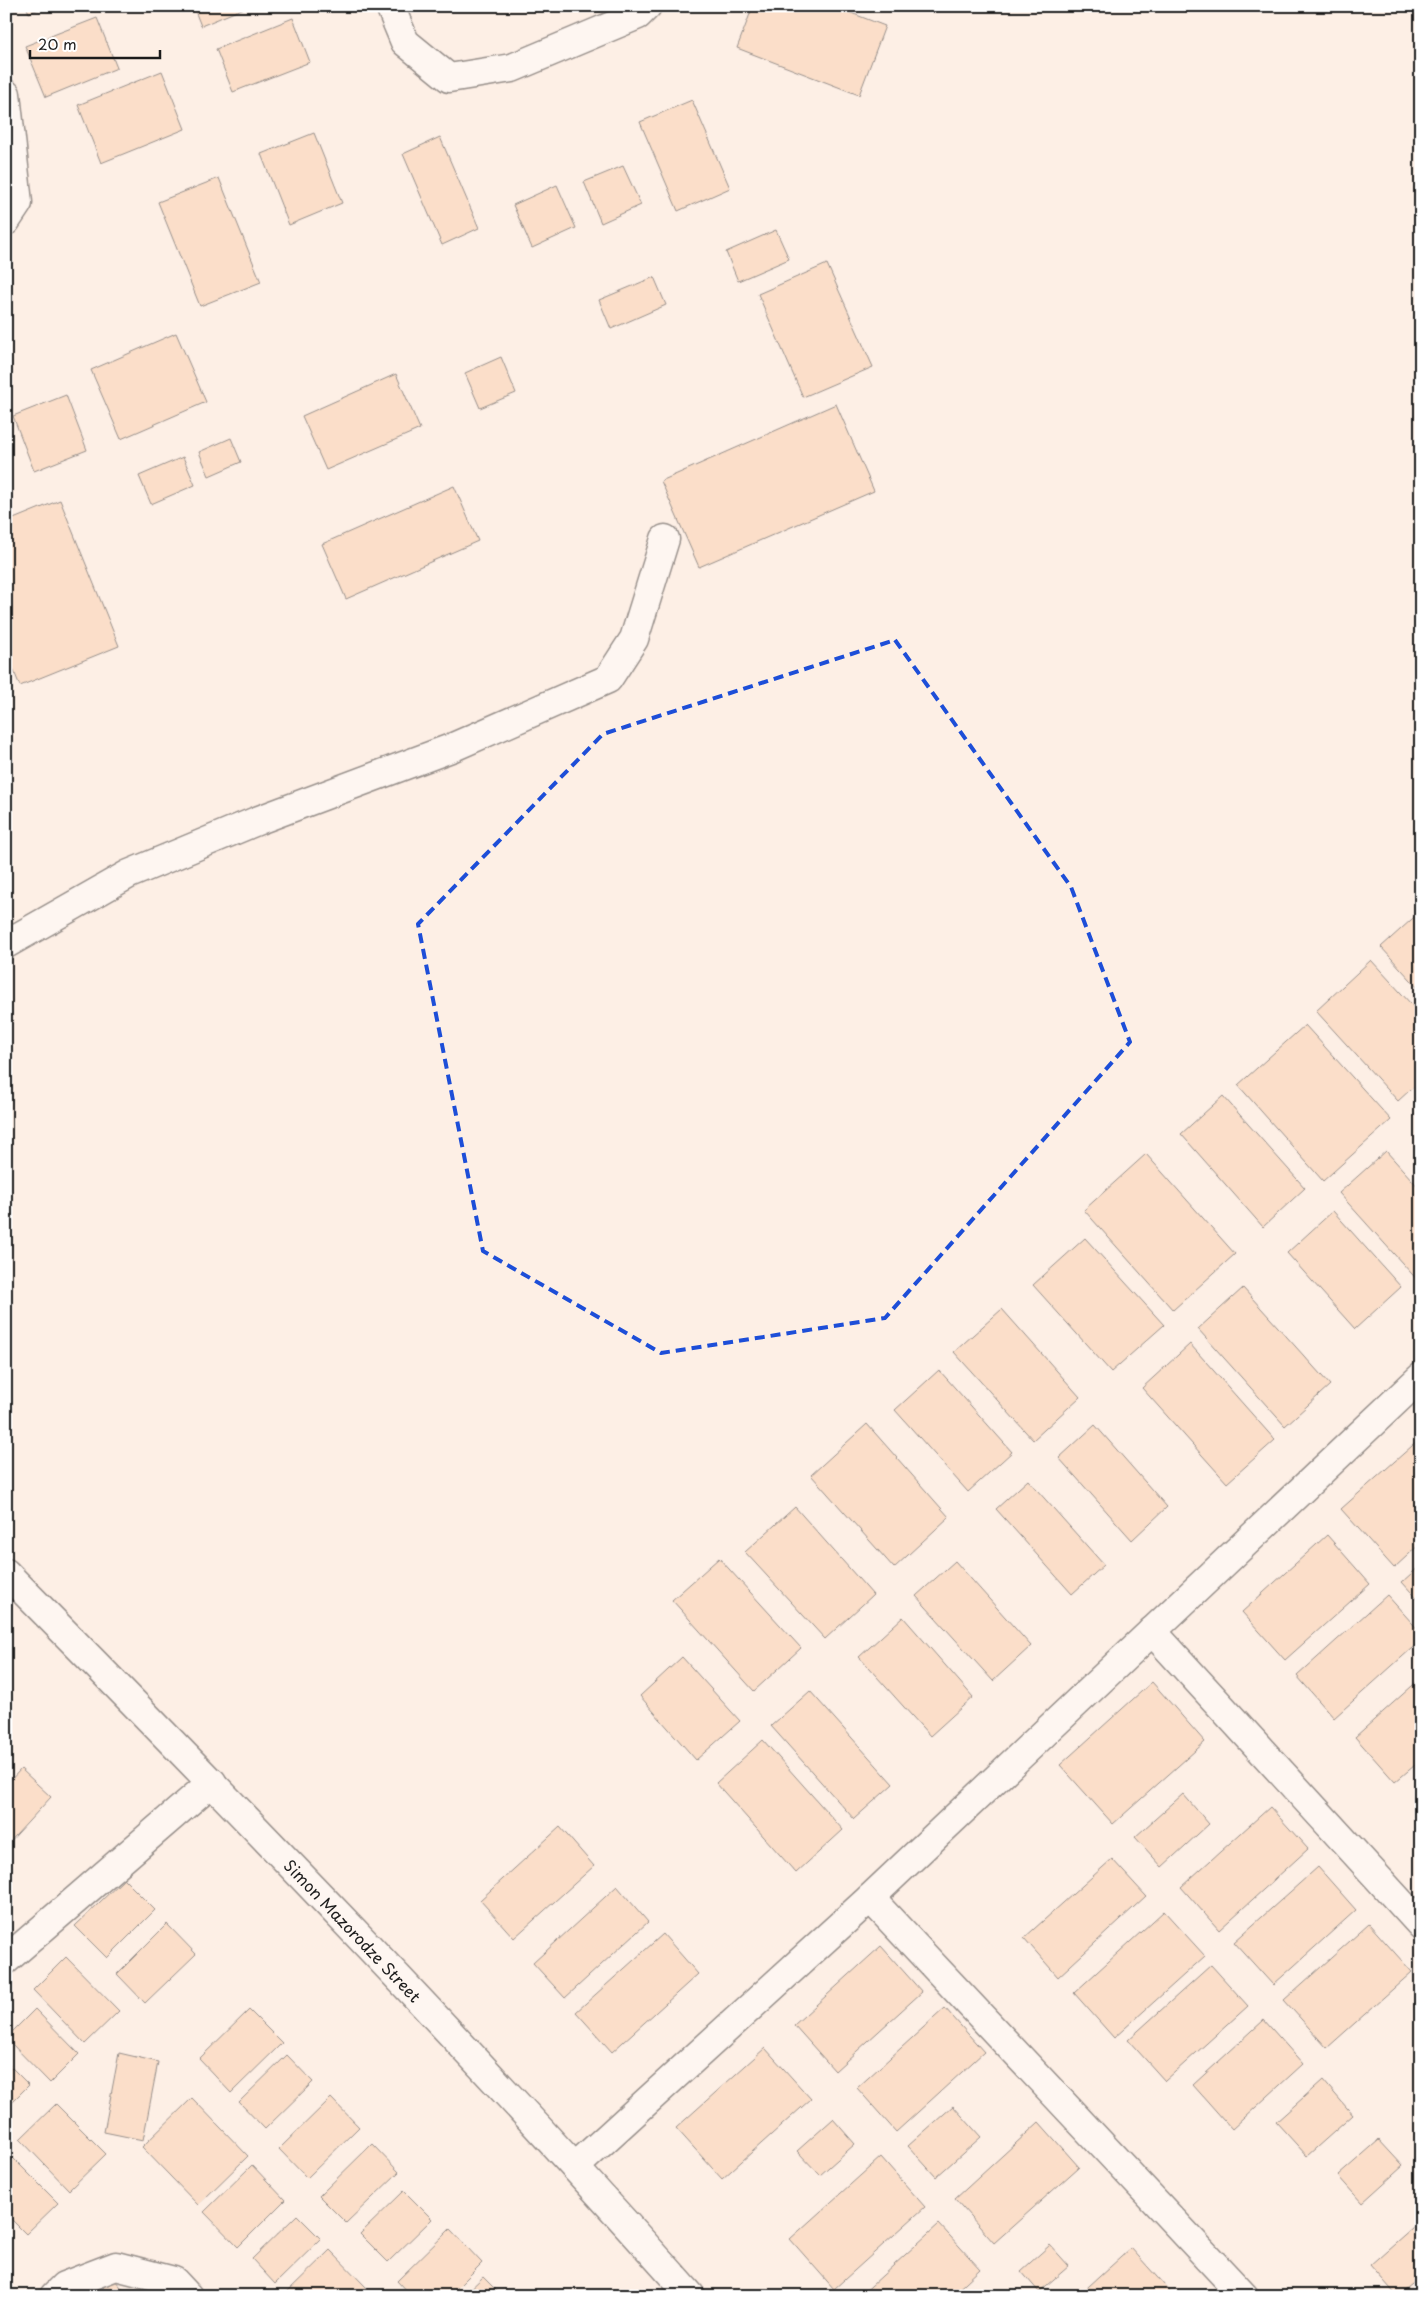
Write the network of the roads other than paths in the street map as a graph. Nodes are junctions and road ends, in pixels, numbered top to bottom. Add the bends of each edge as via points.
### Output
1 (390, 6) edge
2 (647, 6) edge
3 (6, 94) edge
4 (6, 221) edge
5 (665, 539) dead end
6 (6, 944) edge
7 (1421, 1377) edge
8 (6, 1573) edge
9 (1152, 1631) junction
10 (212, 1782) junction
11 (870, 1898) junction
12 (1421, 1925) edge
13 (6, 1960) edge
14 (576, 2167) junction
15 (54, 2296) edge
16 (188, 2296) edge
17 (691, 2296) edge
18 (1244, 2296) edge

1 - 2 street via 405,42 449,78 512,68 638,15
3 - 4 street via 18,203
5 - 6 street via 634,639 608,679 451,748 259,820 129,874
7 - 9 street
8 - 10 street, Simon Mazorodze Street
9 - 11 street
9 - 12 street
10 - 13 street
10 - 14 street, Simon Mazorodze Street
11 - 14 street
11 - 18 street
14 - 17 street, Simon Mazorodze Street
15 - 16 street via 64,2286 116,2266 174,2281

